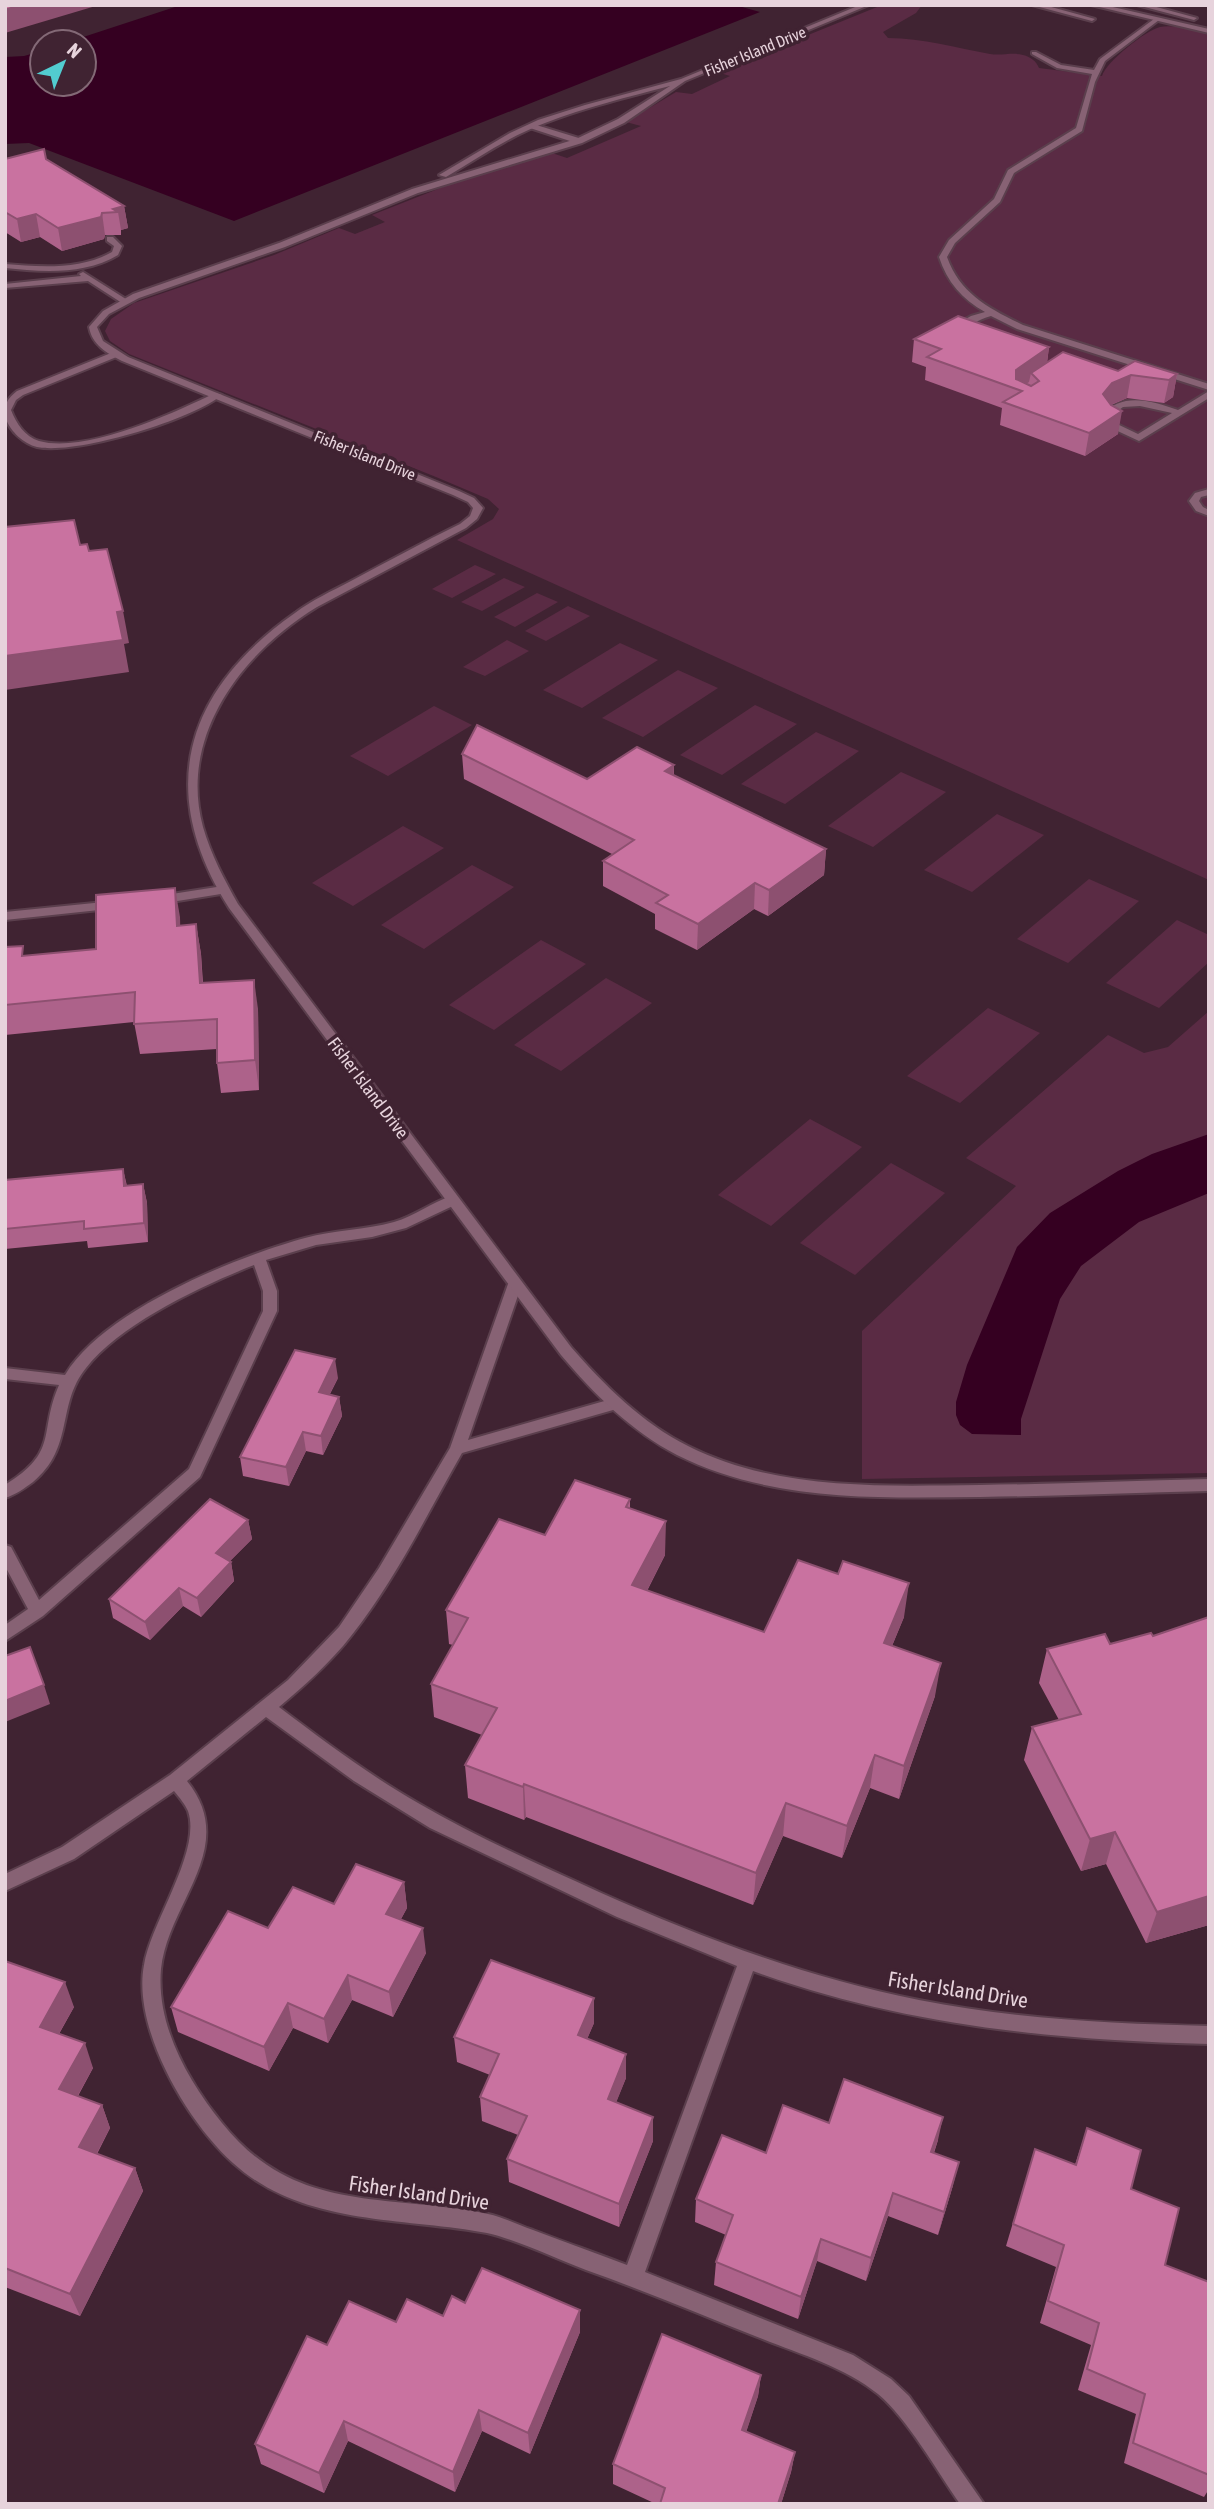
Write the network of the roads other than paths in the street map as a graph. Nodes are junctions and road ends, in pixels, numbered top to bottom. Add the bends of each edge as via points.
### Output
1 (866, 5) edge
2 (1035, 5) edge
3 (1079, 5) edge
4 (1094, 5) edge
5 (1140, 5) edge
6 (1065, 12) junction
7 (1168, 12) junction
8 (1092, 19) dead end
9 (1156, 20) junction
10 (1209, 22) edge
11 (1209, 31) edge
12 (1034, 53) dead end
13 (1095, 72) junction
14 (683, 80) junction
15 (620, 97) junction
16 (646, 104) junction
17 (533, 126) junction
18 (579, 141) junction
19 (481, 154) junction
20 (508, 163) junction
21 (415, 191) junction
22 (110, 239) edge
23 (5, 266) edge
24 (70, 266) junction
25 (89, 278) junction
26 (5, 286) edge
27 (125, 301) junction
28 (991, 313) junction
29 (952, 330) edge
30 (1047, 336) junction
31 (1037, 341) edge
32 (117, 355) junction
33 (1125, 361) junction
34 (1110, 370) edge
35 (1209, 387) edge
36 (1209, 394) edge
37 (218, 395) junction
38 (1179, 413) junction
39 (1209, 492) edge
40 (1209, 513) edge
41 (223, 890) junction
42 (5, 916) edge
43 (452, 1201) junction
44 (258, 1257) junction
45 (515, 1284) junction
46 (5, 1373) edge
47 (69, 1381) junction
48 (615, 1404) junction
49 (457, 1449) junction
50 (1209, 1485) edge
51 (5, 1492) edge
52 (5, 1551) edge
53 (37, 1611) junction
54 (5, 1634) edge
55 (267, 1708) junction
56 (176, 1780) junction
57 (5, 1883) edge
58 (747, 1963) junction
59 (1209, 2035) edge
60 (634, 2277) junction
61 (973, 2504) edge

1 - 14 street, Fisher Island Drive
2 - 6 street
3 - 6 street
4 - 9 street
5 - 7 street
6 - 8 street
7 - 9 street
7 - 10 street
9 - 11 street
9 - 13 street via 1102,60
12 - 13 street via 1059,67
13 - 28 street via 1079,129 1011,172 997,200 951,242 943,257 947,274 966,296
14 - 15 street, Fisher Island Drive
14 - 16 street, Fisher Island Drive
15 - 16 street
15 - 17 street, Fisher Island Drive
16 - 18 street, Fisher Island Drive
17 - 18 street
17 - 19 street, Fisher Island Drive
18 - 20 street, Fisher Island Drive
19 - 20 street
19 - 21 street, Fisher Island Drive
20 - 21 street, Fisher Island Drive
21 - 27 street, Fisher Island Drive
22 - 24 street via 118,246 111,257
23 - 24 street
24 - 25 street
25 - 26 street
25 - 27 street
27 - 32 street, Fisher Island Drive via 93,327 101,344
28 - 29 street
28 - 30 street
30 - 31 street
30 - 33 street
32 - 37 street, Fisher Island Drive
32 - 37 street via 20,393 7,410 13,424 31,442 70,444 153,424
33 - 34 street
33 - 35 street
36 - 38 street
37 - 41 street, Fisher Island Drive via 456,493 475,504 478,512 463,526 291,619 248,657 224,687 198,739 190,795 204,855
38 - 38 street via 1139,438 1112,425 1106,416 1113,408 1134,403
39 - 40 street via 1194,501
41 - 42 street
41 - 43 street, Fisher Island Drive
43 - 44 street via 395,1227
43 - 45 street, Fisher Island Drive
44 - 47 street via 188,1288 132,1321 93,1350
44 - 53 street via 270,1291 270,1311 195,1473
45 - 48 street, Fisher Island Drive via 566,1351
45 - 49 street
46 - 47 street
47 - 51 street via 45,1460
48 - 49 street
48 - 50 street, Fisher Island Drive via 655,1434 701,1459 762,1479 805,1486 894,1491
49 - 55 street via 364,1607 320,1661
52 - 53 street
53 - 54 street
55 - 56 street
55 - 58 street, Fisher Island Drive via 351,1771 458,1833 612,1907
56 - 57 street via 68,1853
56 - 60 street, Fisher Island Drive via 198,1818 197,1844 155,1949 150,1995 175,2063 202,2111 227,2143 256,2171 293,2192 333,2203 490,2224
58 - 59 street, Fisher Island Drive via 812,1984 971,2018 1061,2028
58 - 60 street
60 - 61 street, Fisher Island Drive via 823,2352 865,2374 902,2403

